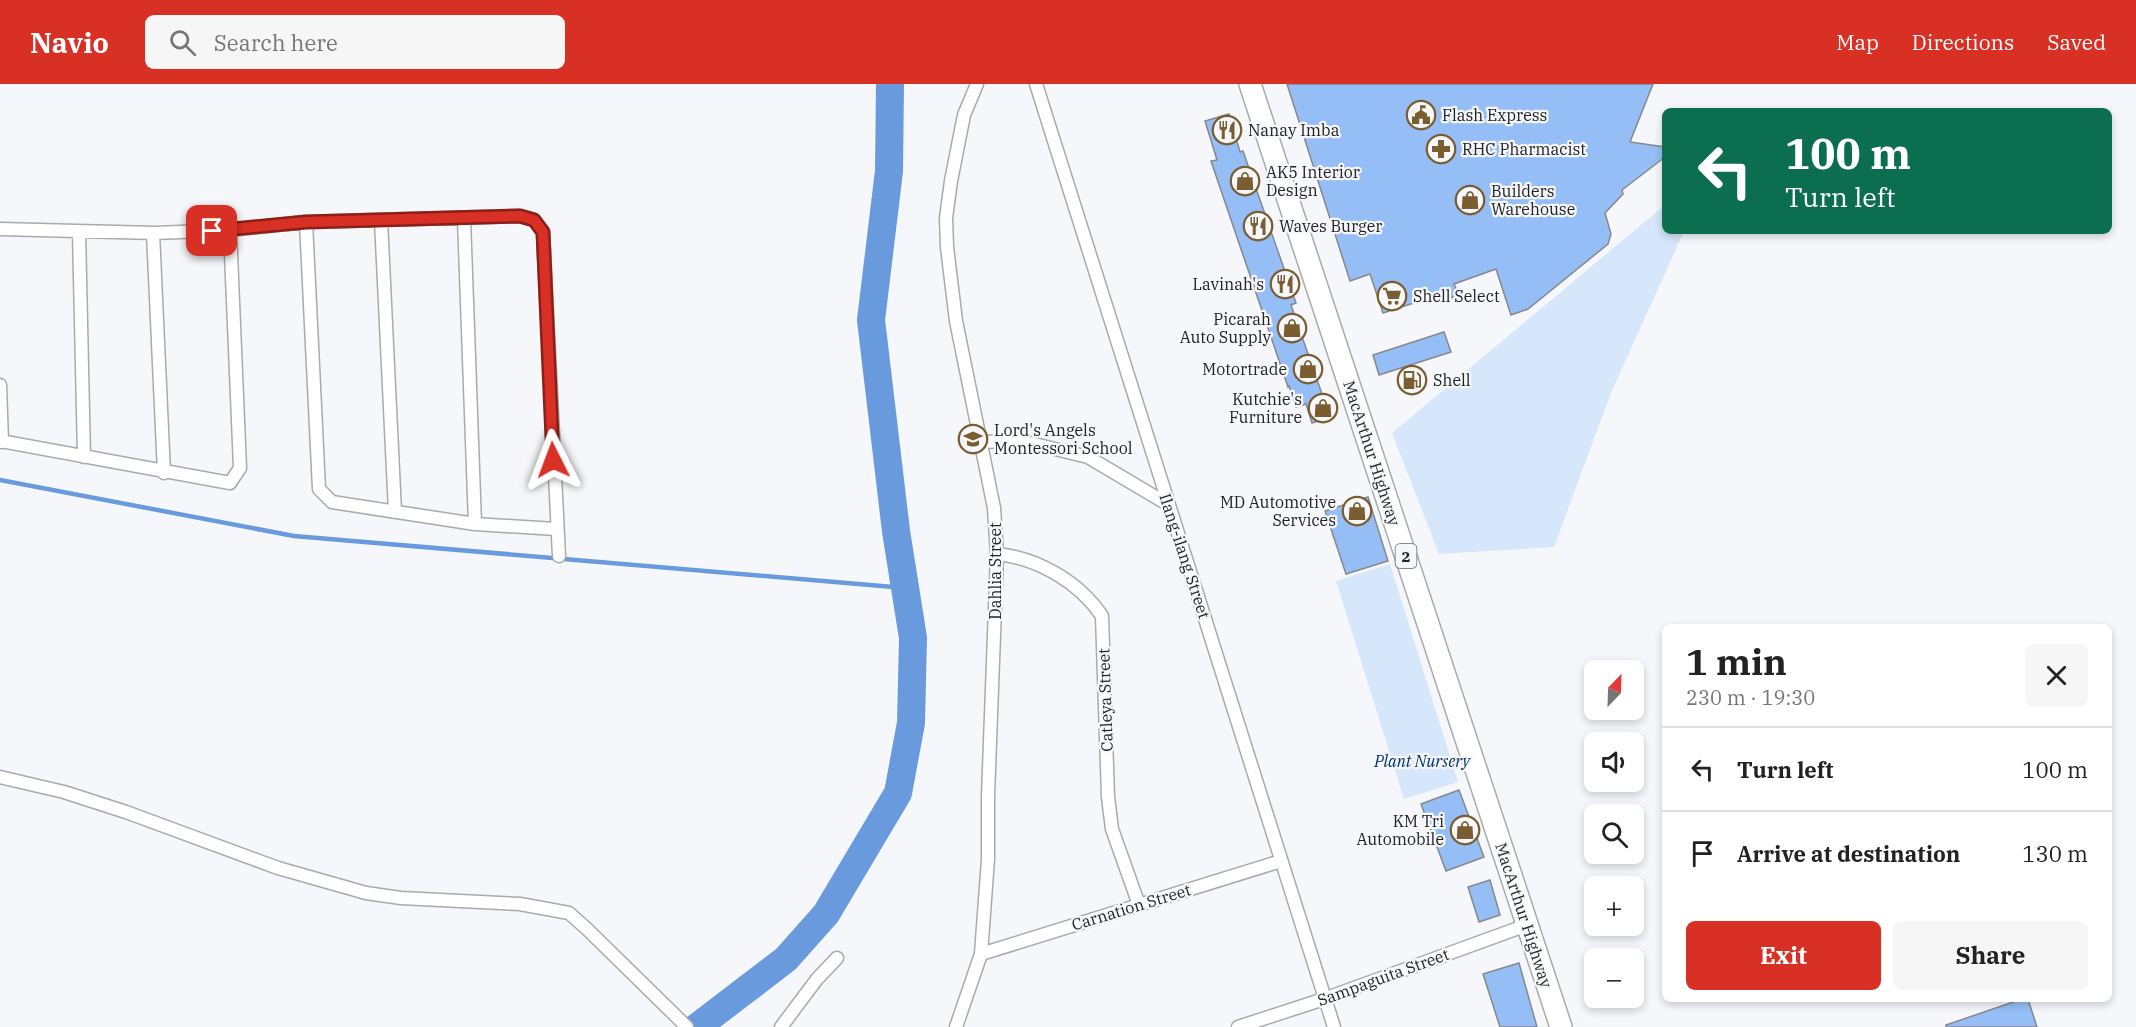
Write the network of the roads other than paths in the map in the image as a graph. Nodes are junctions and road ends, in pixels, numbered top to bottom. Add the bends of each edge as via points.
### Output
1 (977, 84) edge
2 (1036, 84) edge
3 (1250, 84) edge
4 (464, 219) junction
5 (381, 220) junction
6 (306, 222) junction
7 (0, 230) edge
8 (230, 230) junction
9 (79, 232) junction
10 (153, 233) junction
11 (0, 385) edge
12 (1, 441) edge
13 (980, 442) junction
14 (84, 458) junction
15 (164, 473) junction
16 (1168, 505) junction
17 (395, 512) junction
18 (475, 524) junction
19 (556, 529) junction
20 (997, 554) junction
21 (559, 556) dead end
22 (0, 777) edge
23 (1281, 861) junction
24 (1138, 905) junction
25 (1527, 925) junction
26 (981, 954) junction
27 (837, 958) dead end
28 (1324, 999) junction
29 (683, 1022) edge
30 (781, 1027) edge
31 (957, 1027) edge
32 (1238, 1027) edge
33 (1334, 1027) edge
34 (1561, 1027) edge

1 - 13 street, Dahlia Street via 964,115 946,218 950,282
2 - 16 street, Ilang-ilang Street
3 - 25 highway, MacArthur Highway / 2
4 - 5 street
4 - 18 street
4 - 19 street via 520,216 534,220 543,232
5 - 6 street
5 - 17 street
6 - 8 street
6 - 17 street via 319,489 332,502
7 - 9 street
8 - 10 street
8 - 15 street via 240,468 230,483
9 - 10 street
9 - 14 street
10 - 15 street
11 - 12 street
12 - 14 street
13 - 16 street via 1022,441 1088,457
13 - 20 street, Dahlia Street via 994,508
14 - 15 street
16 - 23 street, Ilang-ilang Street
17 - 18 street
18 - 19 street
19 - 21 street
20 - 24 street, Catleya Street via 1011,555 1052,571 1091,599 1102,616 1108,797 1112,828
20 - 26 street, Dahlia Street via 988,860
22 - 29 street via 64,792 267,865 366,894 520,904 568,913
23 - 24 street, Carnation Street
23 - 28 street, Ilang-ilang Street
24 - 26 street, Carnation Street
25 - 28 street, Sampaguita Street
25 - 34 highway, MacArthur Highway / 2
26 - 31 street, Dahlia Street
27 - 30 street
28 - 32 street, Sampaguita Street
28 - 33 street, Ilang-ilang Street

